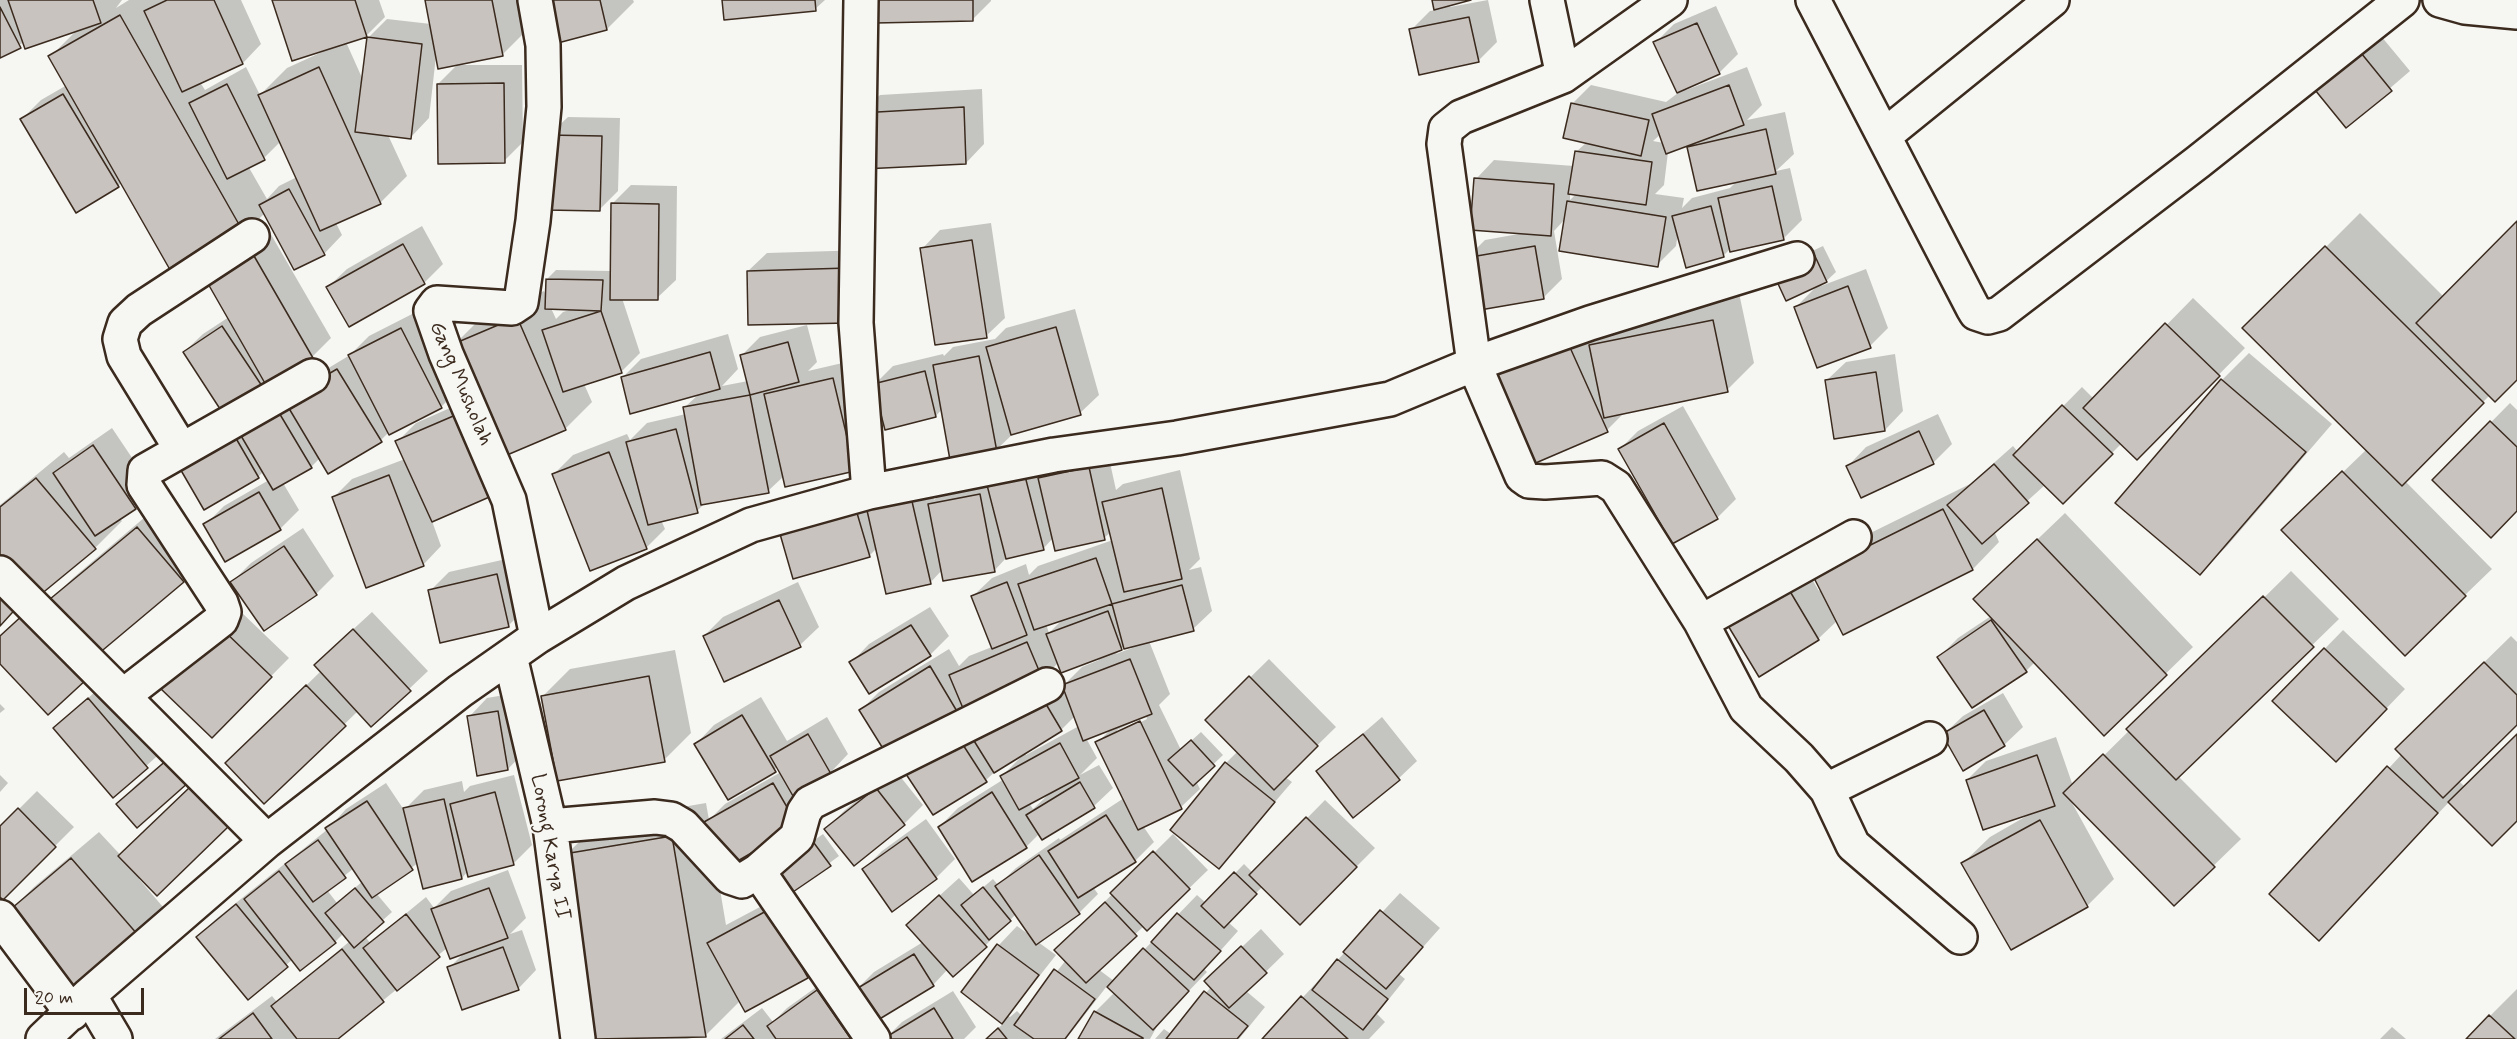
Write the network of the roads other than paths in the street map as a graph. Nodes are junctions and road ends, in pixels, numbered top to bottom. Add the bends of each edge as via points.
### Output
1 (535, 0) edge
2 (861, 0) edge
3 (1547, 0) edge
4 (1670, 0) edge
5 (1813, 0) edge
6 (2052, 0) edge
7 (2402, 0) edge
8 (2440, 0) edge
9 (2517, 12) edge
10 (1563, 76) junction
11 (1884, 136) junction
12 (252, 236) dead end
13 (1797, 259) dead end
14 (1474, 364) junction
15 (312, 376) dead end
16 (181, 449) junction
17 (869, 492) junction
18 (1854, 537) dead end
19 (0, 573) edge
20 (1701, 622) junction
21 (537, 637) junction
22 (510, 656) junction
23 (1047, 685) dead end
24 (123, 696) junction
25 (1930, 739) dead end
26 (1827, 790) junction
27 (550, 826) junction
28 (267, 841) junction
29 (758, 871) junction
30 (0, 917) edge
31 (1960, 937) dead end
32 (80, 1004) junction
33 (43, 1039) edge
34 (116, 1039) edge
35 (578, 1039) edge
36 (873, 1039) edge

1 - 21 street, Gang Musholah via 543,45 544,107 533,221 520,302 512,308 437,303 431,311 509,500
2 - 17 street via 855,323
3 - 10 street
4 - 10 street
5 - 11 street
6 - 11 street
7 - 11 street via 2198,162 1993,316 1982,316 1973,308
8 - 9 street via 2465,7
10 - 14 street via 1461,117 1450,124 1444,136
12 - 16 street via 125,323 120,339 124,356
13 - 14 street via 1590,323
14 - 17 street via 1390,399 1353,407 1054,455
14 - 20 street via 1522,476 1545,483 1602,478 1616,487
15 - 16 street
16 - 24 street via 145,471 144,485 221,603 223,616
17 - 21 street via 751,525 626,583
18 - 20 street
19 - 24 street
20 - 26 street via 1746,708
21 - 22 street
22 - 27 street, Lorong Karya II
22 - 28 street
23 - 29 street via 810,803 797,837
24 - 28 street
25 - 26 street
26 - 31 street via 1853,844
27 - 29 street via 670,819 683,826 730,877 742,881
27 - 35 street, Lorong Karya II
28 - 32 street
29 - 36 street
30 - 32 street
32 - 33 street
32 - 34 street

